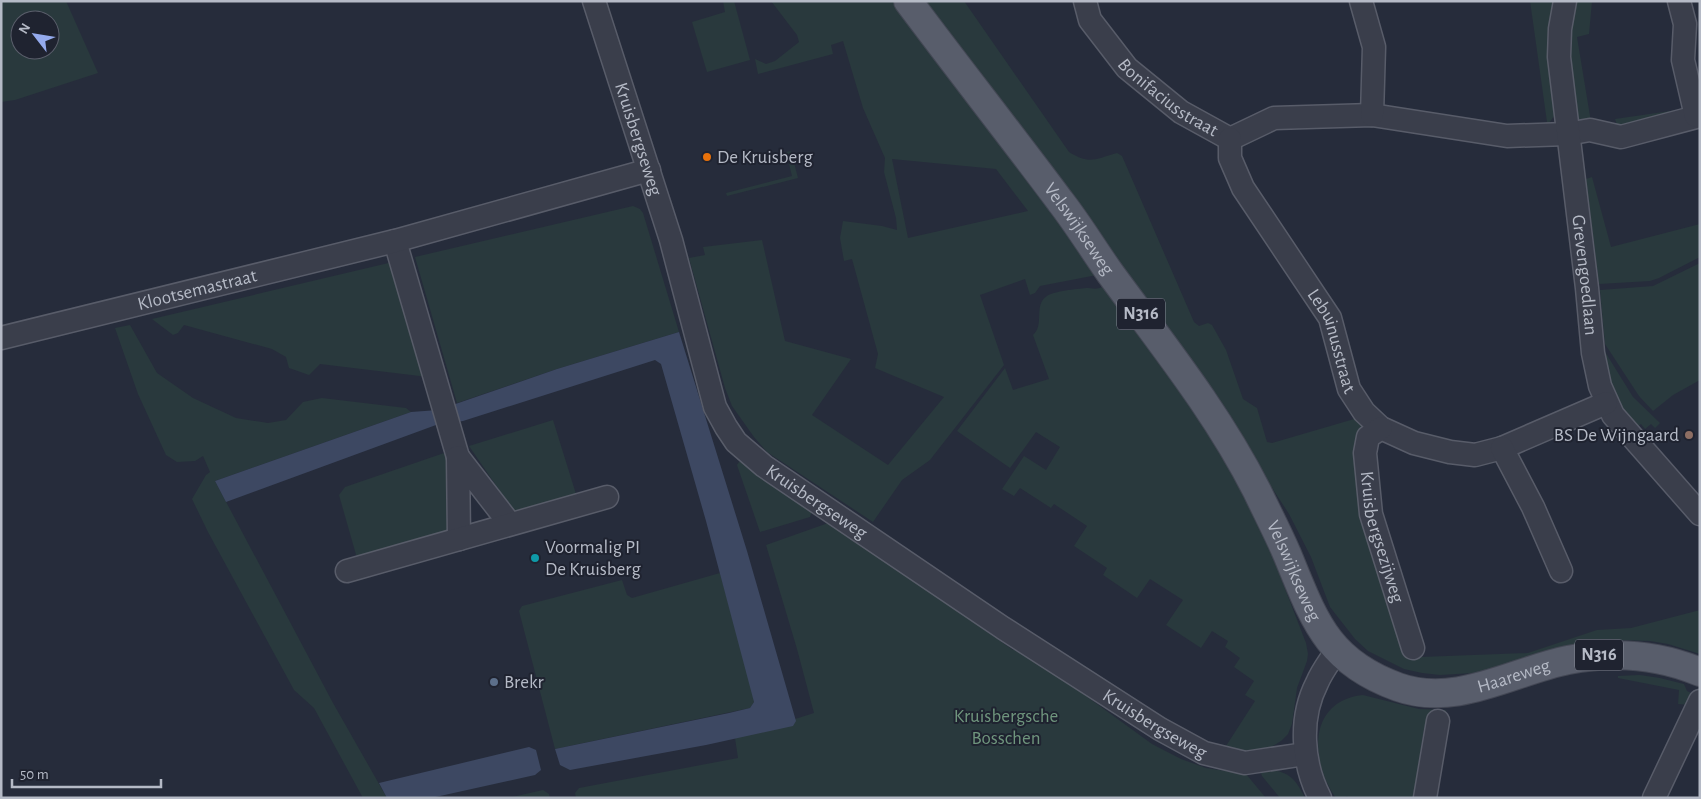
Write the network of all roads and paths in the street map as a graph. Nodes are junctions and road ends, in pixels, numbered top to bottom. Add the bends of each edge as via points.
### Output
1 (594, 1) edge
2 (908, 1) edge
3 (1084, 1) edge
4 (1361, 1) edge
5 (1565, 1) edge
6 (1679, 1) edge
7 (1372, 115) junction
8 (1698, 116) edge
9 (1567, 134) junction
10 (1230, 139) junction
11 (648, 170) junction
12 (395, 241) junction
13 (1, 338) edge
14 (1606, 403) junction
15 (1381, 428) junction
16 (1502, 448) junction
17 (458, 457) junction
18 (607, 497) dead end
19 (1700, 514) edge
20 (510, 524) junction
21 (459, 539) junction
22 (347, 571) dead end
23 (1561, 571) dead end
24 (1413, 648) dead end
25 (1337, 650) junction
26 (1700, 672) edge
27 (1700, 701) edge
28 (1438, 721) dead end
29 (1305, 754) junction
30 (1320, 798) edge
31 (1425, 798) edge
32 (1654, 798) edge

1 - 11 street, Kruisbergseweg
2 - 25 main road, Velswijkseweg / N316 via 1061,202 1213,414 1259,496 1317,624
3 - 10 street, Bonifaciusstraat via 1090,20 1127,68 1181,112
4 - 7 street via 1374,47
5 - 9 street, Grevengoedlaan via 1559,57
6 - 8 street via 1685,24 1684,60
7 - 9 street, Bonifaciusstraat via 1507,136
7 - 10 street, Bonifaciusstraat via 1274,118
8 - 9 street, Bonifaciusstraat via 1621,137 1590,130
9 - 14 street, Grevengoedlaan via 1593,354
10 - 15 street, Lebuinusstraat via 1230,158 1243,188 1330,318 1349,389 1364,412
11 - 12 street, Klootsemastraat
11 - 29 street, Kruisbergseweg via 671,240 715,407 736,442 750,455 1004,628 1191,747 1244,763
12 - 13 street, Klootsemastraat
12 - 17 street
14 - 16 street, Lebuinusstraat
14 - 19 street, Grevengoedlaan
15 - 16 street, Lebuinusstraat via 1414,443 1450,452 1475,455
15 - 24 street, Kruisbergsezijweg via 1368,437 1365,453 1371,514
16 - 23 street
17 - 20 street
17 - 21 street
18 - 20 street
20 - 21 street
21 - 22 street
25 - 26 main road, Haareweg / N316 via 1376,677 1419,692 1457,691 1483,686 1567,660 1602,655 1649,656
25 - 29 street via 1316,683 1306,723
27 - 32 street
28 - 31 street
29 - 30 street

